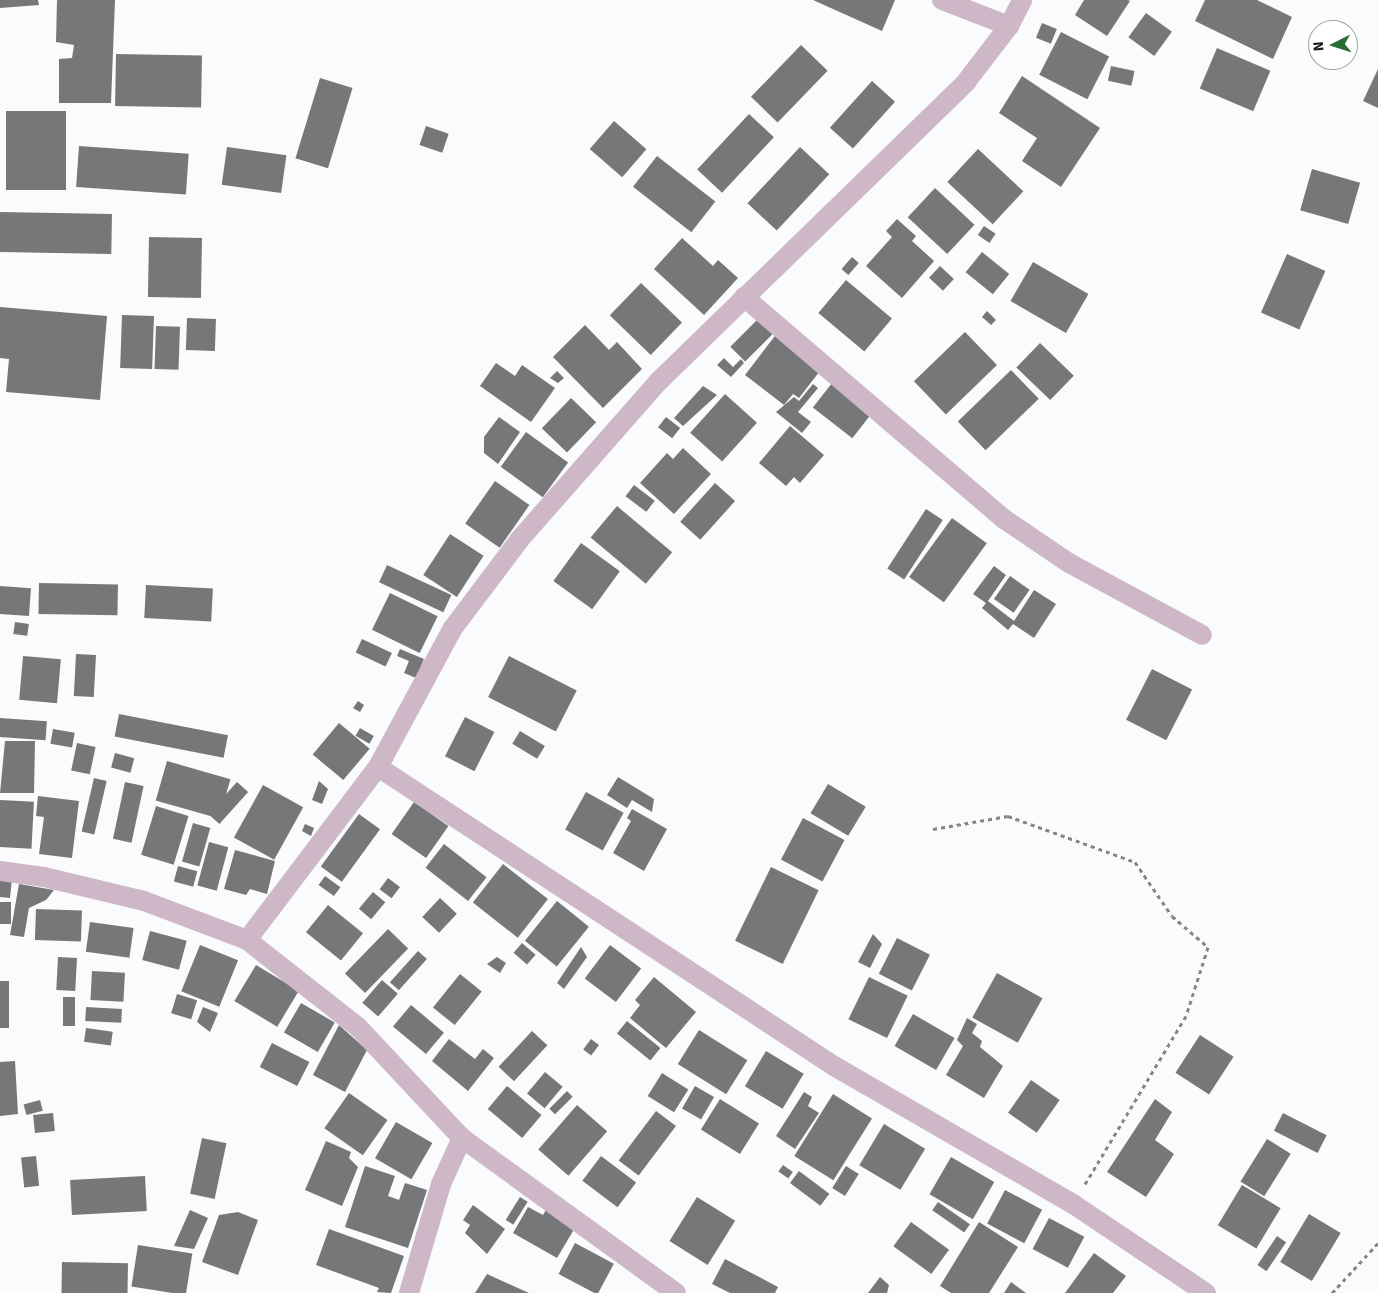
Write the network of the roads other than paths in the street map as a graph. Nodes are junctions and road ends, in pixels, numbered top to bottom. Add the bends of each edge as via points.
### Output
1 (942, 0) edge
2 (1022, 0) edge
3 (1008, 26) junction
4 (744, 297) junction
5 (1202, 635) dead end
6 (378, 767) junction
7 (0, 872) edge
8 (247, 940) junction
9 (462, 1138) junction
10 (409, 1293) edge
11 (676, 1293) edge
12 (1206, 1293) edge

1 - 3 street
2 - 3 street
3 - 4 street via 966,82 905,145
4 - 5 street via 1004,519 1069,563
4 - 6 street via 658,381 520,539 453,628
6 - 8 street
6 - 12 street via 834,1066 1074,1204
7 - 8 street via 44,877 144,901
8 - 9 street via 358,1027
9 - 10 street via 441,1184
9 - 11 street

